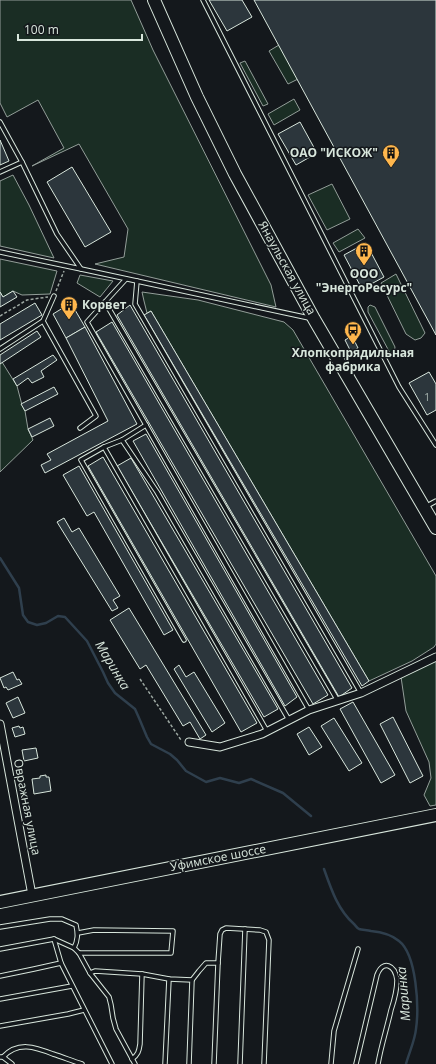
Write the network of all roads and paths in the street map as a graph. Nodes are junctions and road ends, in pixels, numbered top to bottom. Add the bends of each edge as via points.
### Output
1 (154, 0) edge
2 (203, 0) edge
3 (0, 122) edge
4 (22, 162) junction
5 (0, 172) edge
6 (0, 252) edge
7 (66, 266) junction
8 (81, 269) junction
9 (126, 279) junction
10 (137, 281) junction
11 (54, 296) junction
12 (105, 302) junction
13 (0, 316) edge
14 (314, 319) junction
15 (43, 321) junction
16 (0, 349) edge
17 (146, 425) junction
18 (80, 428) dead end
19 (122, 440) junction
20 (436, 445) edge
21 (104, 447) junction
22 (436, 501) edge
23 (424, 508) junction
24 (436, 528) edge
25 (184, 640) dead end
26 (436, 657) edge
27 (140, 679) dead end
28 (361, 693) junction
29 (338, 701) junction
30 (309, 710) junction
31 (289, 720) junction
32 (0, 725) edge
33 (267, 731) junction
34 (189, 742) joint
35 (436, 815) edge
36 (32, 895) junction
37 (0, 902) edge
38 (0, 927) edge
39 (245, 929) junction
40 (78, 933) junction
41 (54, 939) junction
42 (74, 948) junction
43 (0, 949) edge
44 (358, 949) dead end
45 (79, 953) junction
46 (61, 963) junction
47 (218, 963) junction
48 (90, 973) junction
49 (142, 974) junction
50 (0, 976) edge
51 (169, 979) junction
52 (192, 980) junction
53 (72, 986) junction
54 (0, 999) edge
55 (84, 1010) junction
56 (0, 1026) edge
57 (2, 1057) edge
58 (132, 1059) junction
59 (12, 1064) edge
60 (82, 1064) edge
61 (112, 1064) edge
62 (135, 1064) edge
63 (165, 1064) edge
64 (189, 1064) edge
65 (214, 1064) edge
66 (240, 1064) edge
67 (264, 1064) edge
68 (331, 1064) edge
69 (356, 1064) edge
70 (378, 1064) edge

1 - 14 main road, Янаульская улица via 235,174
2 - 20 lane via 399,388
3 - 4 lane
4 - 5 lane
4 - 8 lane via 57,234
6 - 7 lane
7 - 8 lane
7 - 11 path
8 - 9 lane
9 - 10 lane
9 - 12 lane
10 - 14 lane
10 - 28 lane via 135,304
11 - 13 path via 27,300
11 - 15 lane
12 - 17 lane via 87,322
12 - 29 lane
14 - 23 main road, Янаульская улица
15 - 16 lane
15 - 18 lane via 96,416
17 - 19 lane
17 - 30 lane
19 - 21 lane
19 - 31 lane via 157,492
21 - 25 lane via 81,460
21 - 33 lane
22 - 23 lane
23 - 24 main road, Янаульская улица
26 - 28 street
27 - 34 path via 181,740
28 - 29 street
29 - 30 street
30 - 31 street
31 - 33 street
32 - 36 street, Овражная улица
33 - 34 street via 220,747
35 - 36 main road, Уфимское шоссе
36 - 37 main road, Уфимское шоссе
38 - 40 lane via 62,919 76,925
39 - 47 lane via 222,930
39 - 66 lane
39 - 67 lane via 266,932 269,940
40 - 42 lane
40 - 45 lane via 94,930 173,931 171,953
41 - 42 lane
41 - 43 lane
41 - 46 lane
42 - 45 lane
44 - 68 lane via 334,1032
45 - 48 lane
46 - 50 lane
46 - 53 lane
47 - 52 lane via 206,963
47 - 65 lane
48 - 49 lane via 95,971
48 - 58 lane via 109,997 116,1030
49 - 51 lane
49 - 58 lane via 140,1044 137,1057
51 - 52 lane
51 - 63 lane
52 - 64 lane
53 - 54 lane
53 - 55 lane
55 - 56 lane
55 - 61 lane
57 - 59 lane
57 - 60 lane via 8,1051 17,1048 35,1047
58 - 62 lane
69 - 70 lane via 377,975 383,966 388,966 394,971 397,980 396,994

